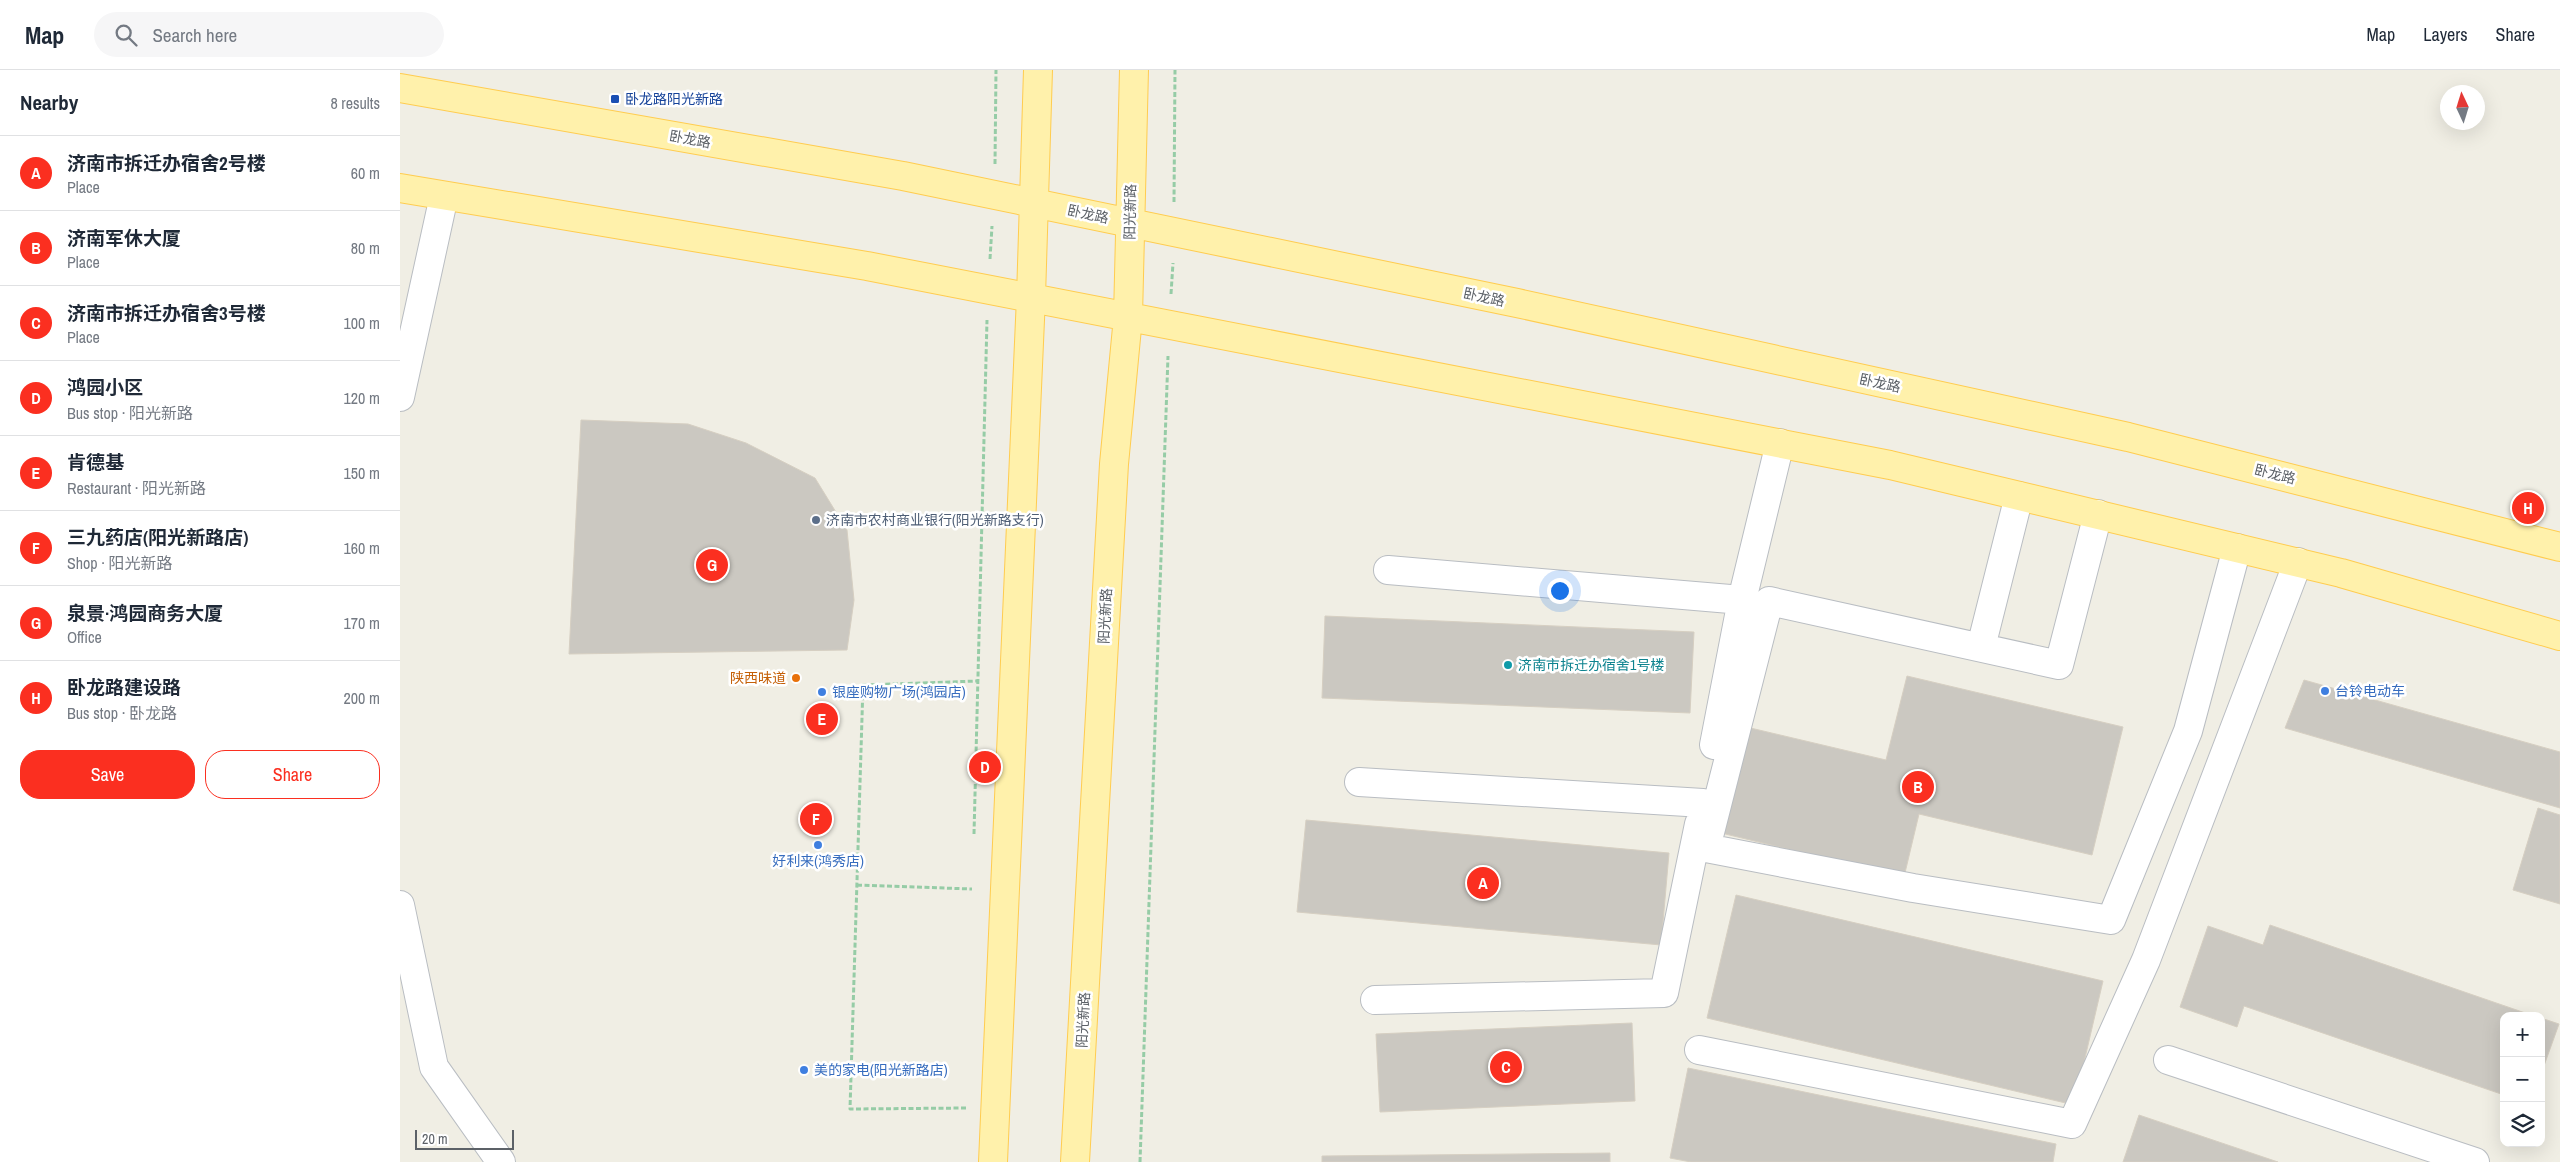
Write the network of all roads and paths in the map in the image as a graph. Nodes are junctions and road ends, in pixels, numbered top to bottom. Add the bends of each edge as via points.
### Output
1 (996, 70) edge
2 (1038, 70) edge
3 (1134, 70) edge
4 (1175, 70) edge
5 (400, 88) edge
6 (400, 188) edge
7 (994, 194) junction
8 (444, 196) junction
9 (1034, 203) junction
10 (1130, 223) junction
11 (1174, 233) junction
12 (988, 289) junction
13 (1031, 297) junction
14 (1128, 317) junction
15 (1169, 325) junction
16 (400, 397) edge
17 (1780, 443) junction
18 (2019, 496) junction
19 (2098, 514) junction
20 (2560, 547) edge
21 (2237, 548) junction
22 (2298, 562) junction
23 (1388, 570) dead end
24 (1742, 600) junction
25 (2560, 636) edge
26 (1981, 647) junction
27 (978, 681) junction
28 (1359, 782) dead end
29 (1703, 802) junction
30 (974, 839) dead end
31 (973, 879) dead end
32 (857, 885) junction
33 (972, 889) junction
34 (972, 899) dead end
35 (400, 904) edge
36 (1375, 1000) dead end
37 (1698, 1050) dead end
38 (2168, 1060) dead end
39 (967, 1098) dead end
40 (966, 1108) junction
41 (966, 1117) dead end
42 (501, 1162) edge
43 (994, 1162) edge
44 (1074, 1162) edge
45 (1140, 1162) edge
46 (2475, 1162) edge

1 - 7 path
2 - 9 main road
3 - 10 main road, 阳光新路
4 - 11 path
5 - 7 main road, 卧龙路
6 - 8 main road
7 - 9 main road, 卧龙路
7 - 12 path
8 - 12 main road
8 - 16 street
9 - 10 main road, 卧龙路
9 - 13 main road
10 - 11 main road, 卧龙路
10 - 14 main road, 阳光新路
11 - 15 path
11 - 20 main road, 卧龙路 via 2128,437
12 - 13 main road
12 - 27 path
13 - 14 main road
13 - 43 main road
14 - 15 main road
14 - 44 main road, 阳光新路 via 1114,464
15 - 17 main road
15 - 45 path
17 - 18 main road
17 - 24 street
18 - 19 main road
18 - 26 street
19 - 21 main road
19 - 26 street via 2059,664
21 - 22 main road
21 - 26 street via 2188,731 2111,920 1913,888 1706,848 1768,601
22 - 25 main road
22 - 37 street via 2146,960 2072,1124
23 - 24 street
24 - 29 street
27 - 30 path
27 - 32 path via 864,685
28 - 29 street
29 - 36 street via 1664,993
31 - 33 path
32 - 33 path
32 - 40 path via 850,1109
33 - 34 path
35 - 42 street via 434,1067
38 - 46 street
39 - 40 path
40 - 41 path

